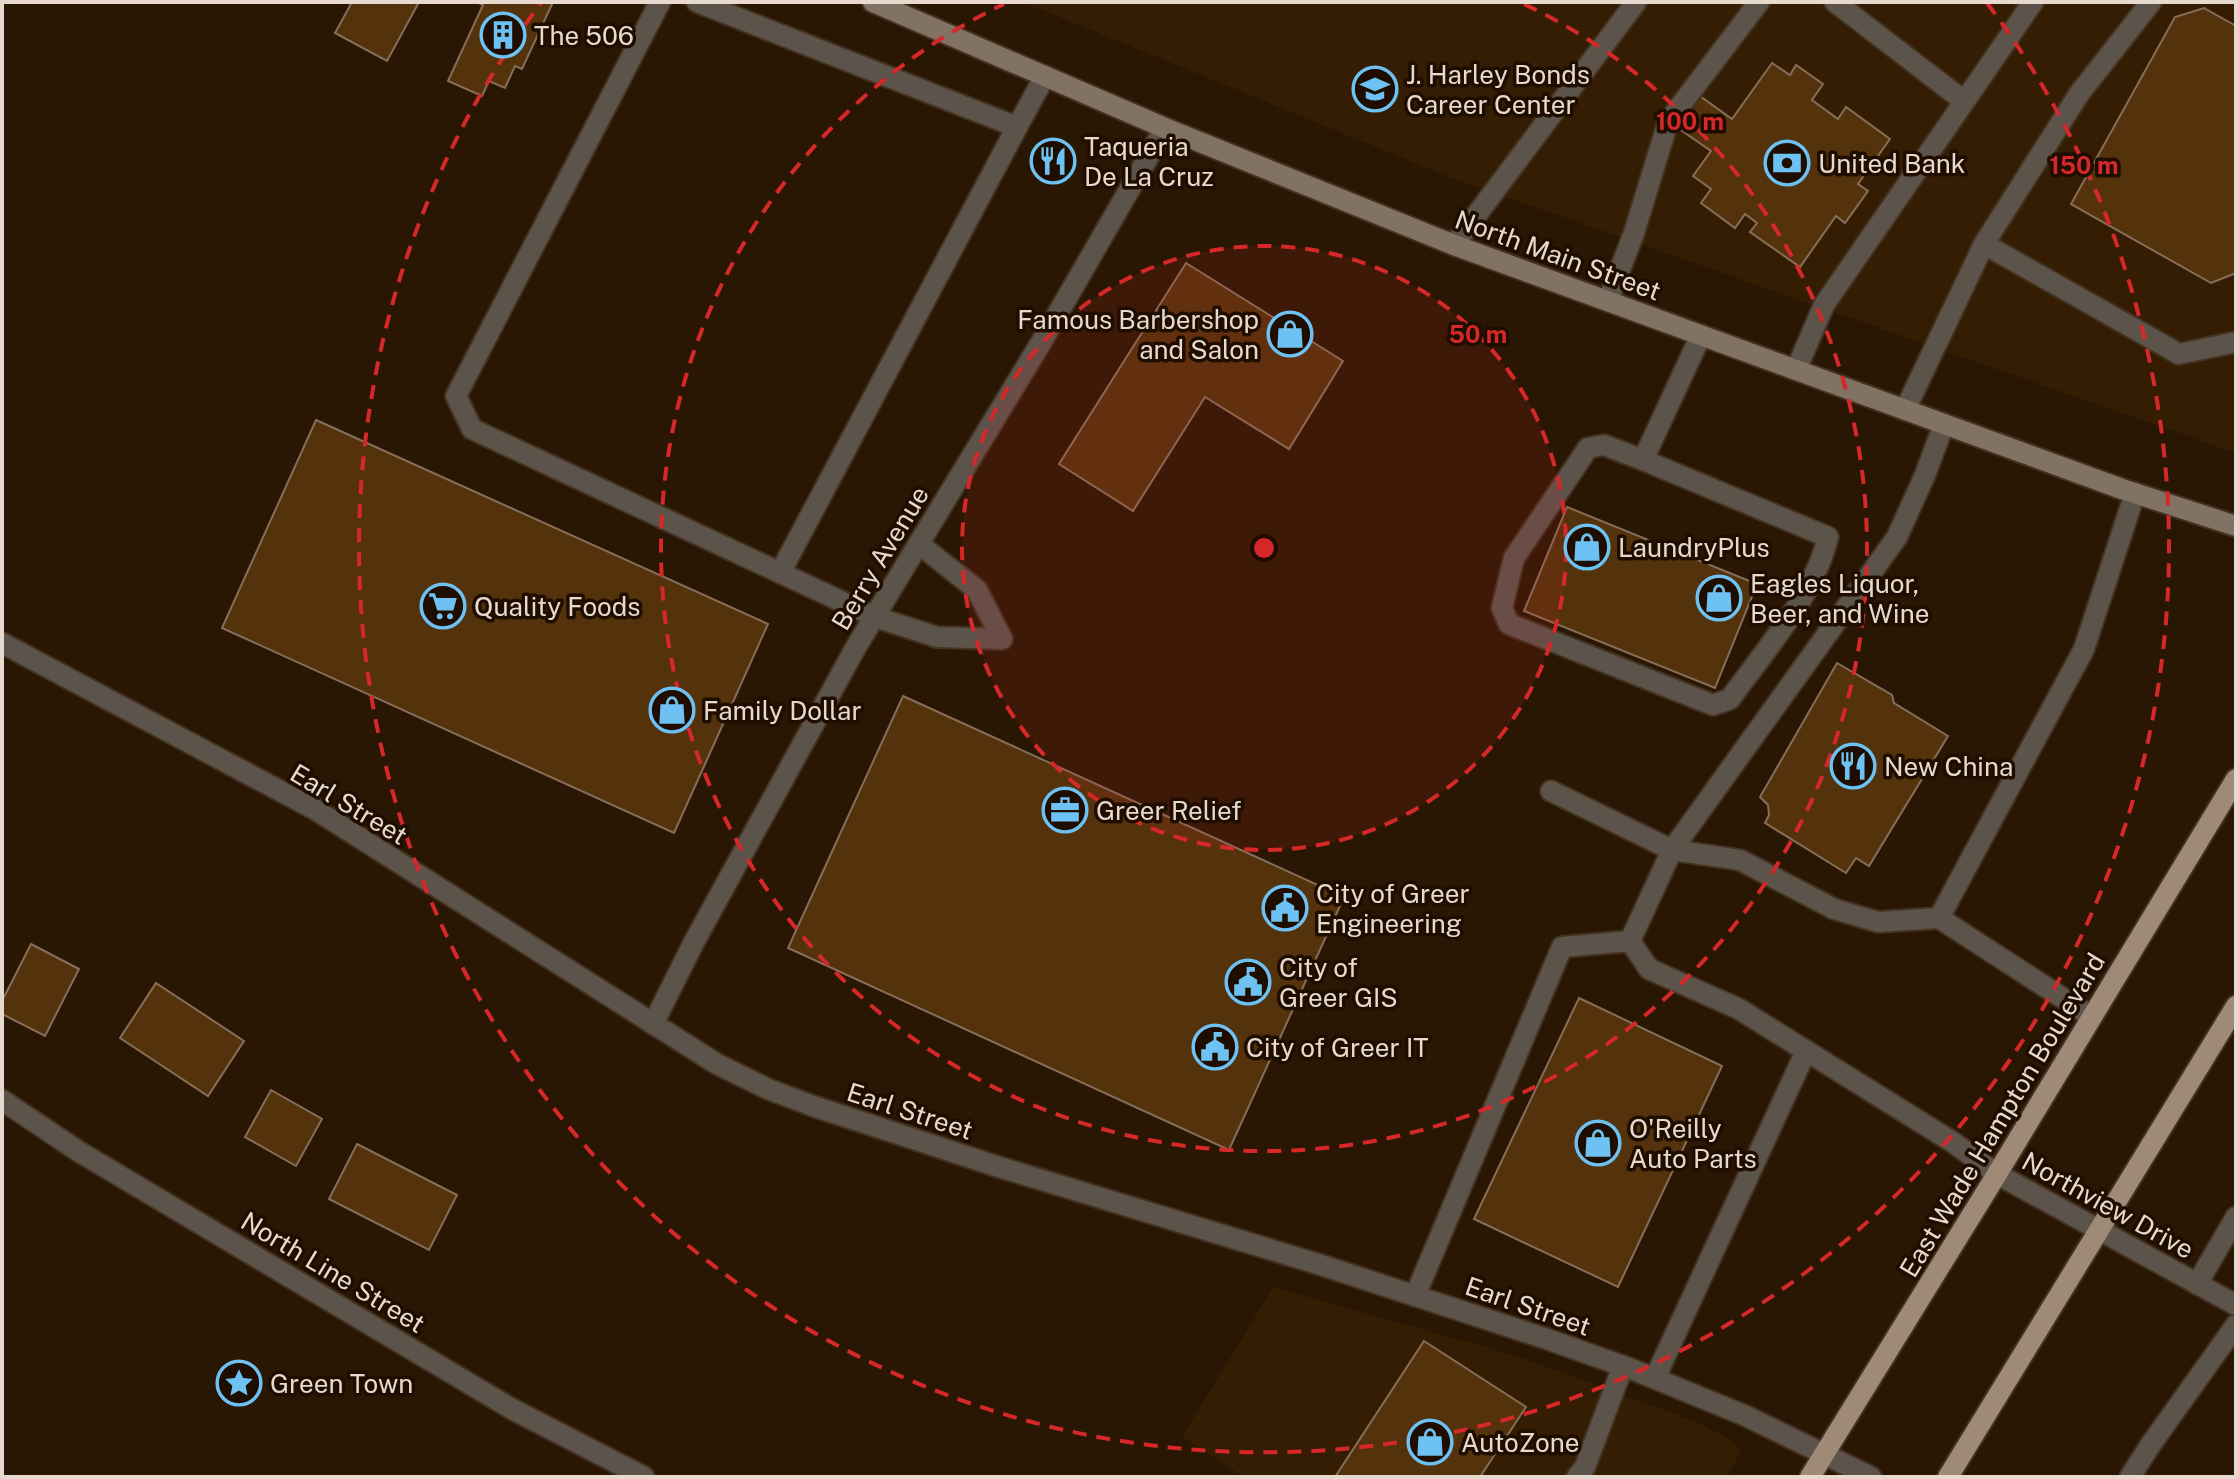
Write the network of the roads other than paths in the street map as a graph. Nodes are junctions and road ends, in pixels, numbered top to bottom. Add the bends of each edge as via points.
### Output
1 (660, 2) edge
2 (697, 2) edge
3 (873, 2) edge
4 (1636, 2) edge
5 (1759, 2) edge
6 (1835, 2) edge
7 (2033, 2) edge
8 (2151, 2) edge
9 (1045, 76) junction
10 (1964, 101) junction
11 (1017, 127) junction
12 (1165, 128) junction
13 (1984, 244) junction
14 (1454, 245) junction
15 (1608, 301) junction
16 (1701, 335) junction
17 (2236, 342) edge
18 (1796, 370) junction
19 (1905, 410) junction
20 (1944, 424) junction
21 (1643, 460) junction
22 (2135, 493) junction
23 (2236, 526) edge
24 (919, 544) junction
25 (780, 573) junction
26 (875, 617) junction
27 (2, 643) edge
28 (2236, 779) edge
29 (1551, 791) dead end
30 (1672, 850) junction
31 (1939, 918) junction
32 (1630, 941) junction
33 (2236, 1006) edge
34 (2092, 1017) junction
35 (653, 1024) junction
36 (1806, 1051) junction
37 (2, 1100) edge
38 (1997, 1174) junction
39 (2236, 1217) edge
40 (2098, 1230) junction
41 (2197, 1284) junction
42 (1415, 1296) junction
43 (2236, 1305) edge
44 (2236, 1325) edge
45 (1623, 1366) junction
46 (1655, 1378) junction
47 (1824, 1454) junction
48 (644, 1477) edge
49 (1577, 1477) edge
50 (1810, 1477) edge
51 (1871, 1477) edge
52 (1948, 1477) edge
53 (2130, 1477) edge

1 - 25 street via 456,396 472,429
2 - 11 street
3 - 9 main road, North Main Street
4 - 14 street
5 - 15 street via 1668,122
6 - 10 street
7 - 10 street
8 - 13 street via 2079,94
9 - 11 street
9 - 12 main road, North Main Street
10 - 18 street via 1824,305
11 - 25 street
12 - 14 main road, North Main Street
12 - 24 street, Berry Avenue
13 - 17 street via 2179,354
13 - 19 street
14 - 15 main road, North Main Street
15 - 16 main road, North Main Street
16 - 18 main road, North Main Street
16 - 21 street
18 - 19 main road, North Main Street
19 - 20 main road, North Main Street
20 - 22 main road, North Main Street
20 - 30 street via 1897,537
21 - 21 street via 1604,445 1588,448 1514,558 1502,608 1509,624 1713,705 1730,699 1803,597 1828,537
22 - 23 main road, North Main Street
22 - 31 street via 2084,649
24 - 26 street, Berry Avenue
24 - 26 street via 977,590 1002,639 937,637
25 - 26 street
26 - 35 street, Berry Avenue
27 - 35 street, Earl Street via 316,810
28 - 34 main road, East Wade Hampton Boulevard
29 - 30 street
30 - 31 street via 1740,860 1834,909 1878,922
30 - 32 street
31 - 34 street
32 - 36 street, Northview Drive via 1649,969 1739,1009
32 - 42 street via 1562,947
33 - 40 main road
34 - 38 main road, East Wade Hampton Boulevard
35 - 42 street, Earl Street via 717,1064 813,1106
36 - 38 street, Northview Drive
36 - 46 street
37 - 48 street, North Line Street via 78,1151 512,1409
38 - 40 street, Northview Drive
38 - 47 main road, East Wade Hampton Boulevard
39 - 41 street
40 - 41 street, Northview Drive
40 - 52 main road
41 - 43 street, Northview Drive
42 - 45 street, Earl Street
44 - 53 street
45 - 46 street, Earl Street
45 - 49 street
46 - 47 street, Earl Street
47 - 50 main road, East Wade Hampton Boulevard
47 - 51 street, Earl Street

